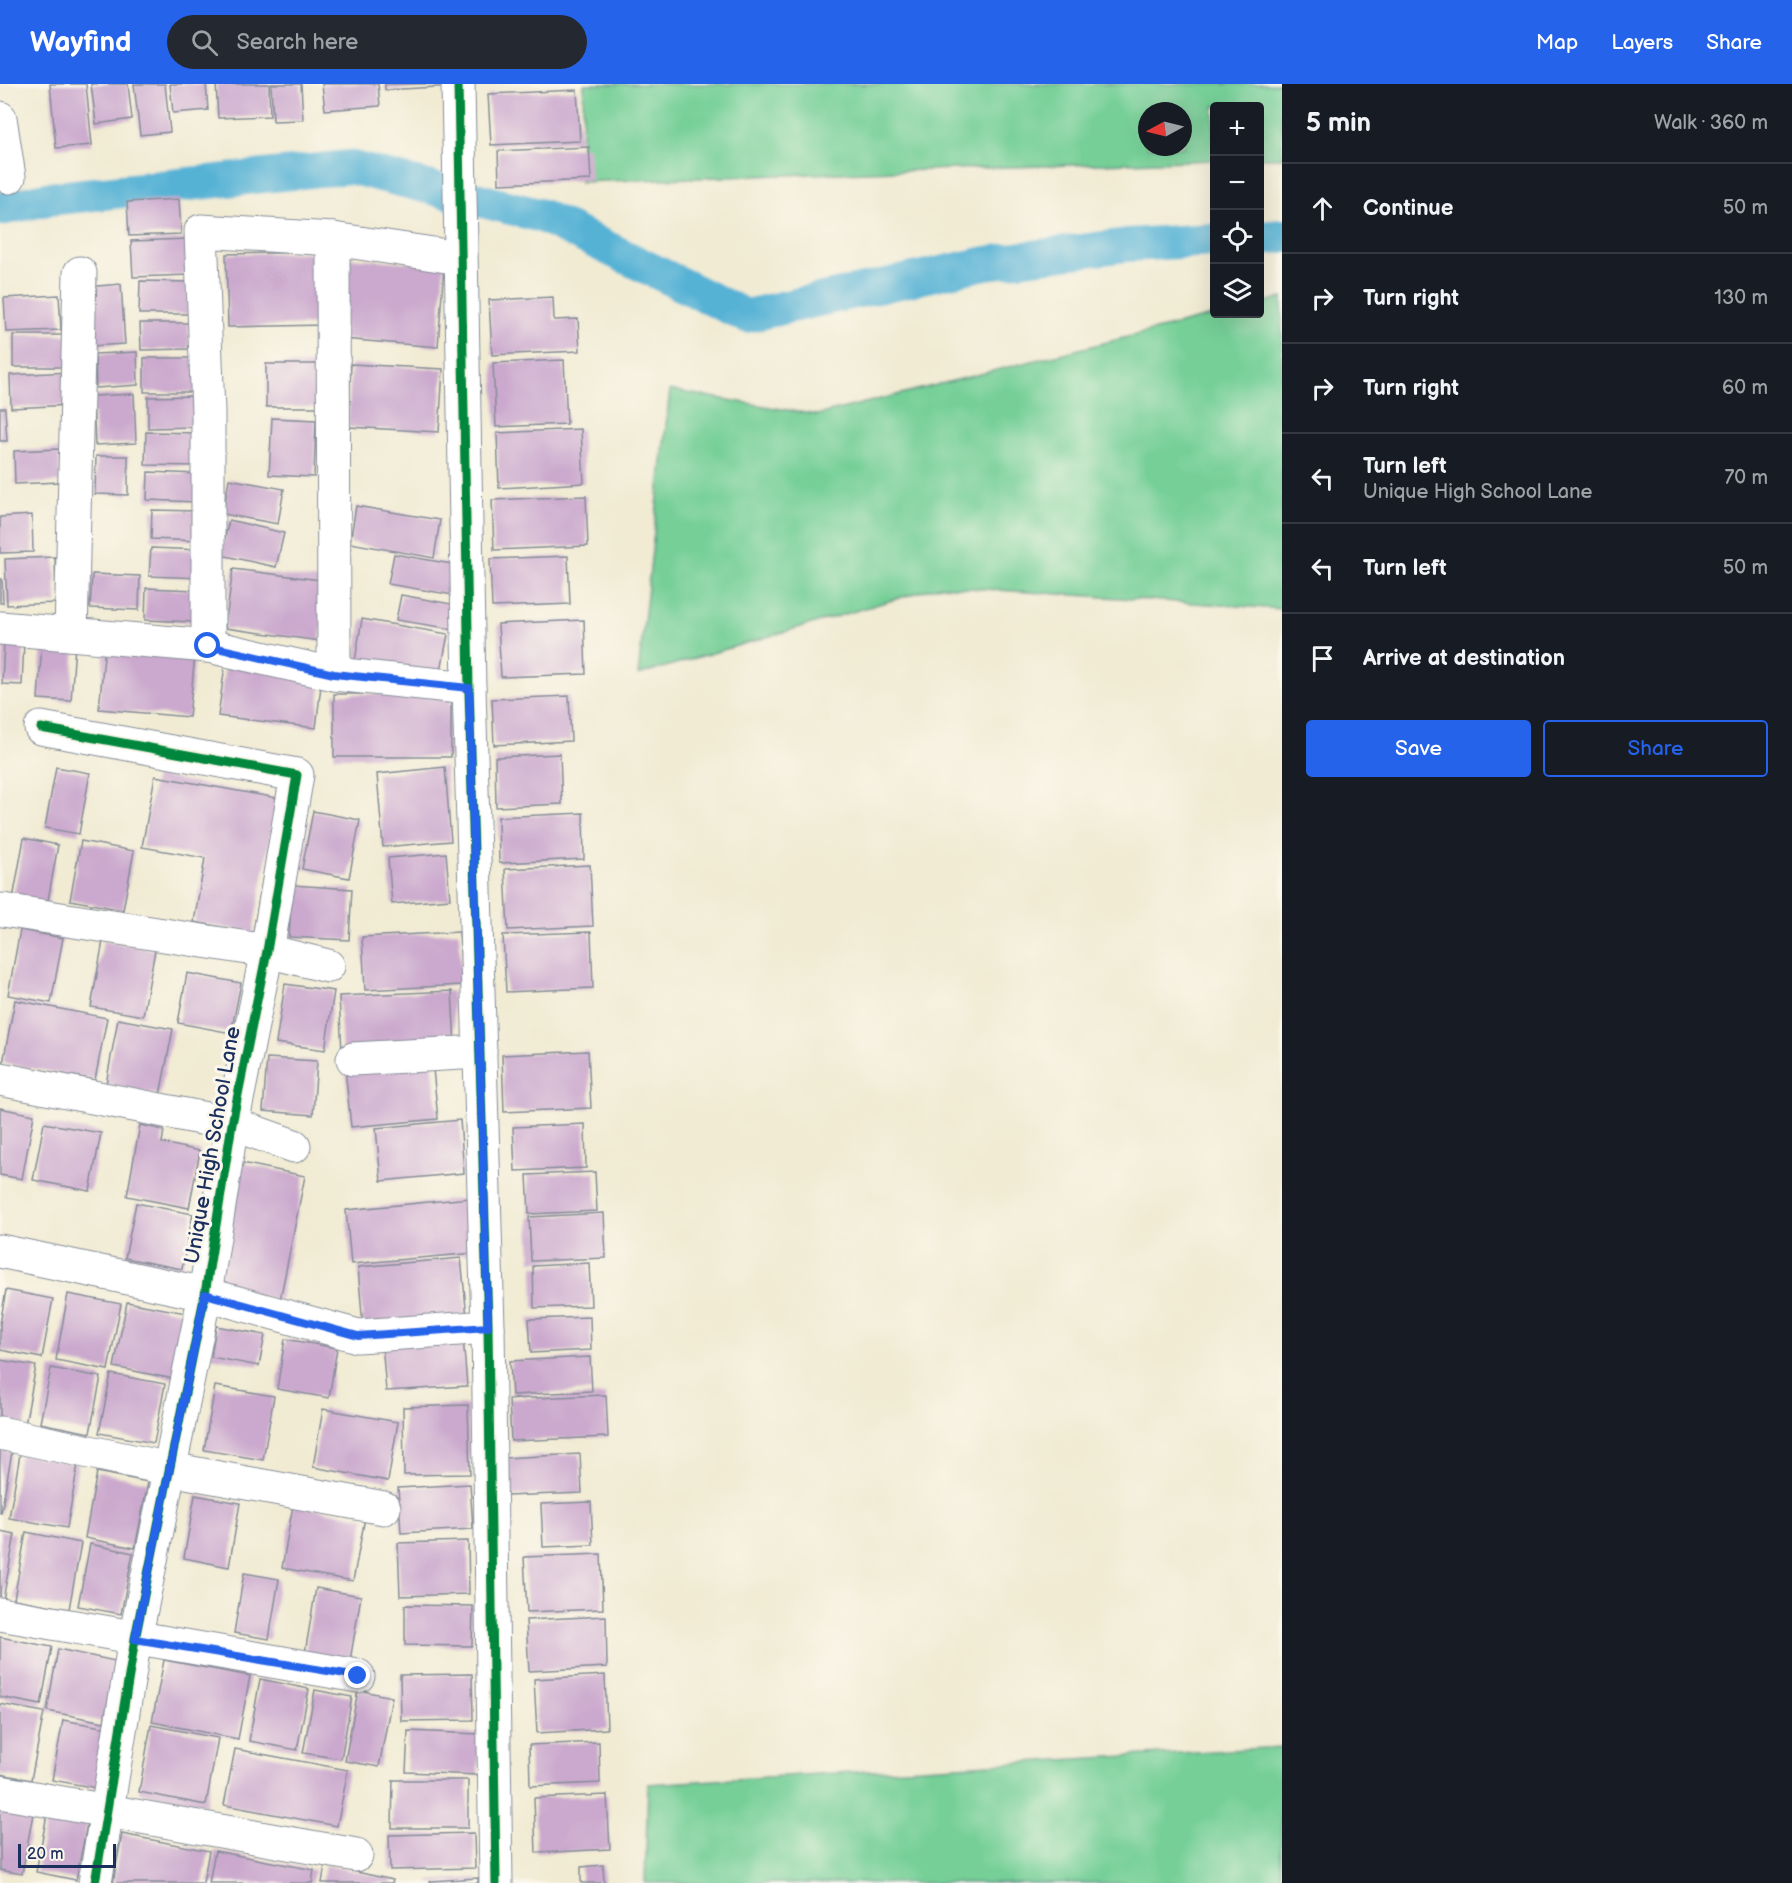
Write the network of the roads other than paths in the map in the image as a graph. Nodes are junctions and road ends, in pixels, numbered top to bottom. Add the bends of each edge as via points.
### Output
1 (458, 84) edge
2 (0, 118) edge
3 (9, 177) dead end
4 (333, 239) junction
5 (460, 258) junction
6 (80, 273) dead end
7 (0, 628) edge
8 (71, 634) junction
9 (208, 646) junction
10 (334, 674) junction
11 (469, 688) junction
12 (41, 728) dead end
13 (3, 909) dead end
14 (267, 951) junction
15 (328, 966) dead end
16 (480, 1052) junction
17 (353, 1059) dead end
18 (0, 1079) edge
19 (232, 1124) junction
20 (294, 1146) dead end
21 (0, 1251) edge
22 (205, 1294) junction
23 (488, 1327) junction
24 (0, 1432) edge
25 (170, 1469) junction
26 (384, 1508) dead end
27 (0, 1614) edge
28 (135, 1639) junction
29 (358, 1676) dead end
30 (0, 1792) edge
31 (106, 1810) junction
32 (356, 1855) dead end
33 (95, 1883) edge
34 (496, 1883) edge

1 - 5 street
2 - 3 street
4 - 5 street
4 - 9 street via 201,231 208,412
4 - 10 street
5 - 11 street
6 - 8 street
7 - 8 street
8 - 9 street
9 - 10 street
10 - 11 street
11 - 16 street
12 - 14 street, Unique High School Lane via 297,775
13 - 14 street
14 - 15 street
14 - 19 street, Unique High School Lane
16 - 17 street
16 - 23 street
18 - 19 street
19 - 20 street
19 - 22 street, Unique High School Lane
21 - 22 street
22 - 23 street via 358,1336
22 - 25 street, Unique High School Lane
23 - 34 street
24 - 25 street
25 - 26 street
25 - 28 street, Unique High School Lane
27 - 28 street
28 - 29 street
28 - 31 street, Unique High School Lane
30 - 31 street
31 - 32 street
31 - 33 street, Unique High School Lane

